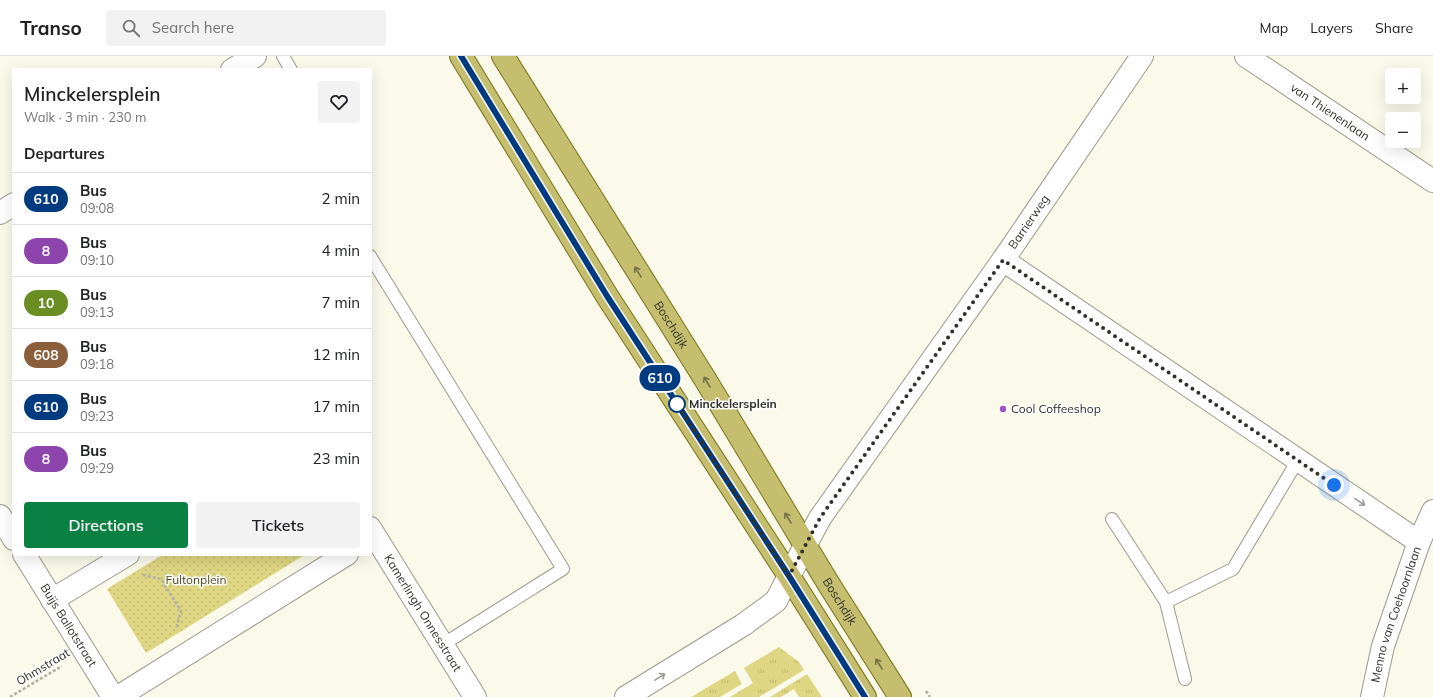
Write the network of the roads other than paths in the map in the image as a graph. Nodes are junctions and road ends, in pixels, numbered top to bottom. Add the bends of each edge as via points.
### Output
1 (255, 56) edge
2 (283, 56) edge
3 (461, 56) edge
4 (1142, 56) edge
5 (1246, 56) edge
6 (510, 59) edge
7 (235, 68) edge
8 (290, 68) edge
9 (1433, 181) edge
10 (12, 205) edge
11 (0, 213) edge
12 (372, 259) edge
13 (1003, 260) junction
14 (1298, 460) junction
15 (1433, 511) edge
16 (0, 516) edge
17 (1112, 519) dead end
18 (372, 535) edge
19 (12, 536) edge
20 (1419, 542) junction
21 (805, 545) junction
22 (25, 556) edge
23 (125, 556) edge
24 (344, 556) edge
25 (789, 576) junction
26 (52, 600) junction
27 (1166, 602) junction
28 (442, 645) junction
29 (1185, 679) dead end
30 (113, 697) edge
31 (118, 697) edge
32 (475, 697) edge
33 (626, 697) edge
34 (865, 697) edge
35 (900, 697) edge
36 (1372, 697) edge

1 - 7 street
2 - 8 lane
3 - 25 main road via 607,296
4 - 13 street, Barrierweg
5 - 9 street, van Thienenlaan
21 -> 6 main road, Boschdijk
10 - 11 street
12 - 28 lane via 563,569
13 - 14 street
13 - 21 street, Barrierweg via 820,518
14 -> 20 street
14 - 27 lane via 1233,569
15 - 20 street, Menno van Coehoornlaan
16 - 19 street
17 - 27 lane
18 - 28 street, Kamerlingh Onnesstraat
20 - 36 street, Menno van Coehoornlaan via 1383,646
21 - 25 street
35 -> 21 main road, Boschdijk
22 - 26 street, Buijs Ballotstraat
23 - 26 street
24 - 31 street
33 -> 25 street via 743,625 776,601
25 - 34 main road
26 - 30 street, Buijs Ballotstraat
27 - 29 lane
28 - 32 street, Kamerlingh Onnesstraat

